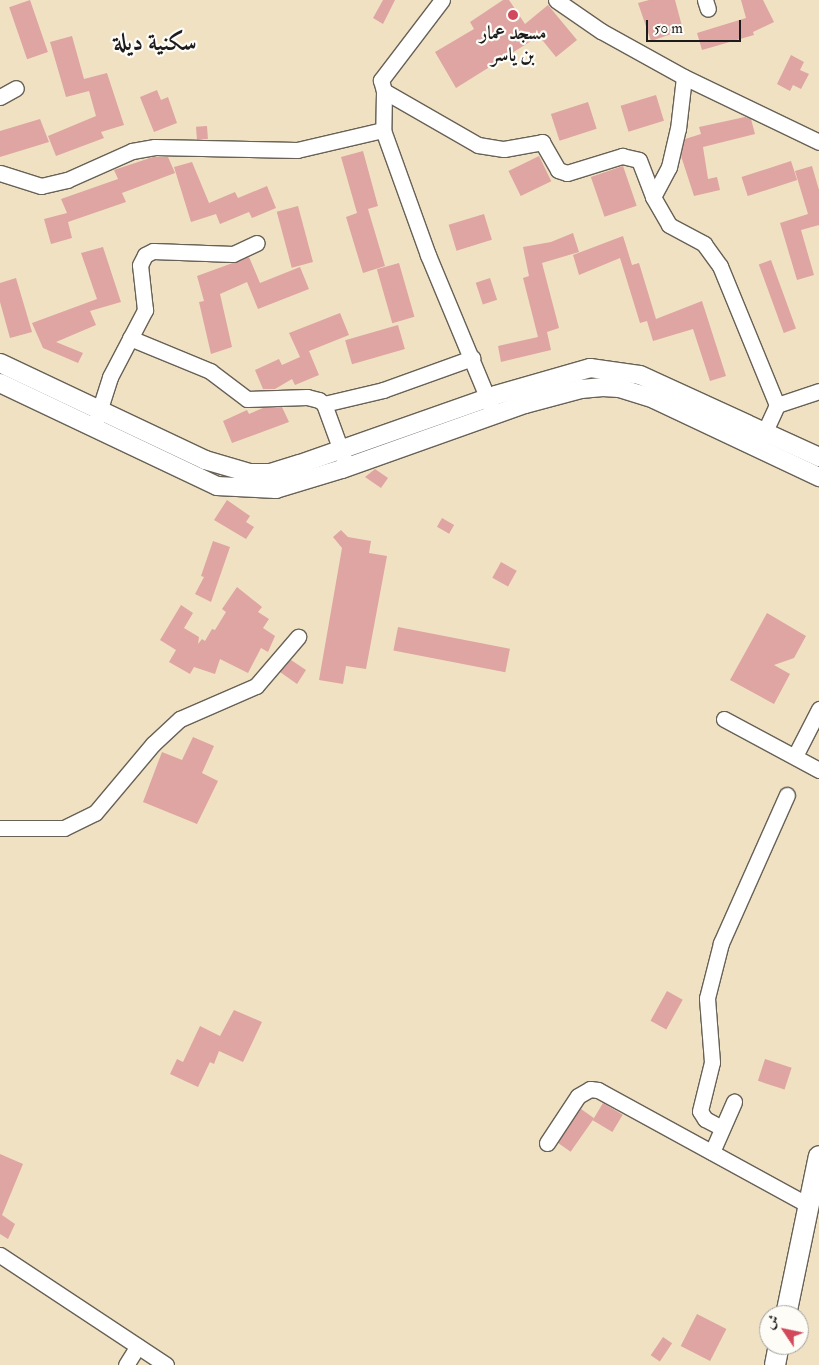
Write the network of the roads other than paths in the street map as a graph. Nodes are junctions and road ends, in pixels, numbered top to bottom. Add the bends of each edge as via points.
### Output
1 (442, 0) edge
2 (556, 0) edge
3 (684, 77) junction
4 (16, 88) dead end
5 (384, 91) junction
6 (0, 97) edge
7 (383, 130) junction
8 (819, 142) edge
9 (0, 172) edge
10 (653, 197) junction
11 (256, 243) dead end
12 (130, 338) junction
13 (472, 358) junction
14 (0, 362) edge
15 (0, 383) edge
16 (819, 391) edge
17 (488, 398) junction
18 (324, 404) junction
19 (777, 405) junction
20 (101, 411) junction
21 (494, 415) junction
22 (93, 427) junction
23 (765, 431) junction
24 (340, 448) junction
25 (757, 448) junction
26 (819, 457) edge
27 (348, 468) junction
28 (819, 478) edge
29 (298, 636) dead end
30 (819, 709) edge
31 (724, 719) dead end
32 (795, 756) junction
33 (819, 770) edge
34 (787, 795) dead end
35 (0, 828) edge
36 (734, 1102) dead end
37 (722, 1128) junction
38 (547, 1143) dead end
39 (712, 1152) junction
40 (819, 1160) edge
41 (808, 1205) junction
42 (0, 1255) edge
43 (788, 1305) edge
44 (138, 1346) junction
45 (126, 1365) edge
46 (166, 1365) edge

1 - 5 street via 381,80
2 - 3 street via 601,31
3 - 8 street
3 - 10 street via 678,129 669,166
4 - 6 street
5 - 7 street
5 - 10 street via 478,145 504,149 542,142 558,170 567,173 631,156 639,160
7 - 9 street via 297,150 155,146 132,151 67,180 41,186
7 - 13 street via 428,255
10 - 19 street via 669,225 712,251 735,298
11 - 12 street via 233,254 154,251 145,255 140,265 145,310
12 - 18 street via 210,371 247,399 307,397
12 - 20 street via 110,377
13 - 17 street
13 - 18 street via 383,390
14 - 20 street
15 - 22 street
16 - 19 street
17 - 21 street
17 - 23 street via 590,368 614,369 640,375
17 - 24 street
18 - 24 street
19 - 23 street
20 - 22 street
20 - 24 street via 205,460 250,473 270,472
21 - 25 street via 580,389 620,388 654,399
21 - 27 street
22 - 27 street via 217,486 276,489
23 - 25 street
23 - 26 street
24 - 27 street
25 - 28 street
29 - 35 street via 256,686 180,719 153,744 95,814 64,828
30 - 32 street
31 - 32 street
32 - 33 street
34 - 37 street via 720,942 707,998 712,1062 700,1111 705,1119
36 - 37 street
37 - 39 street
38 - 39 street via 578,1096 594,1089
39 - 41 street
40 - 41 main road
41 - 43 main road
42 - 44 street
44 - 45 street
44 - 46 street

